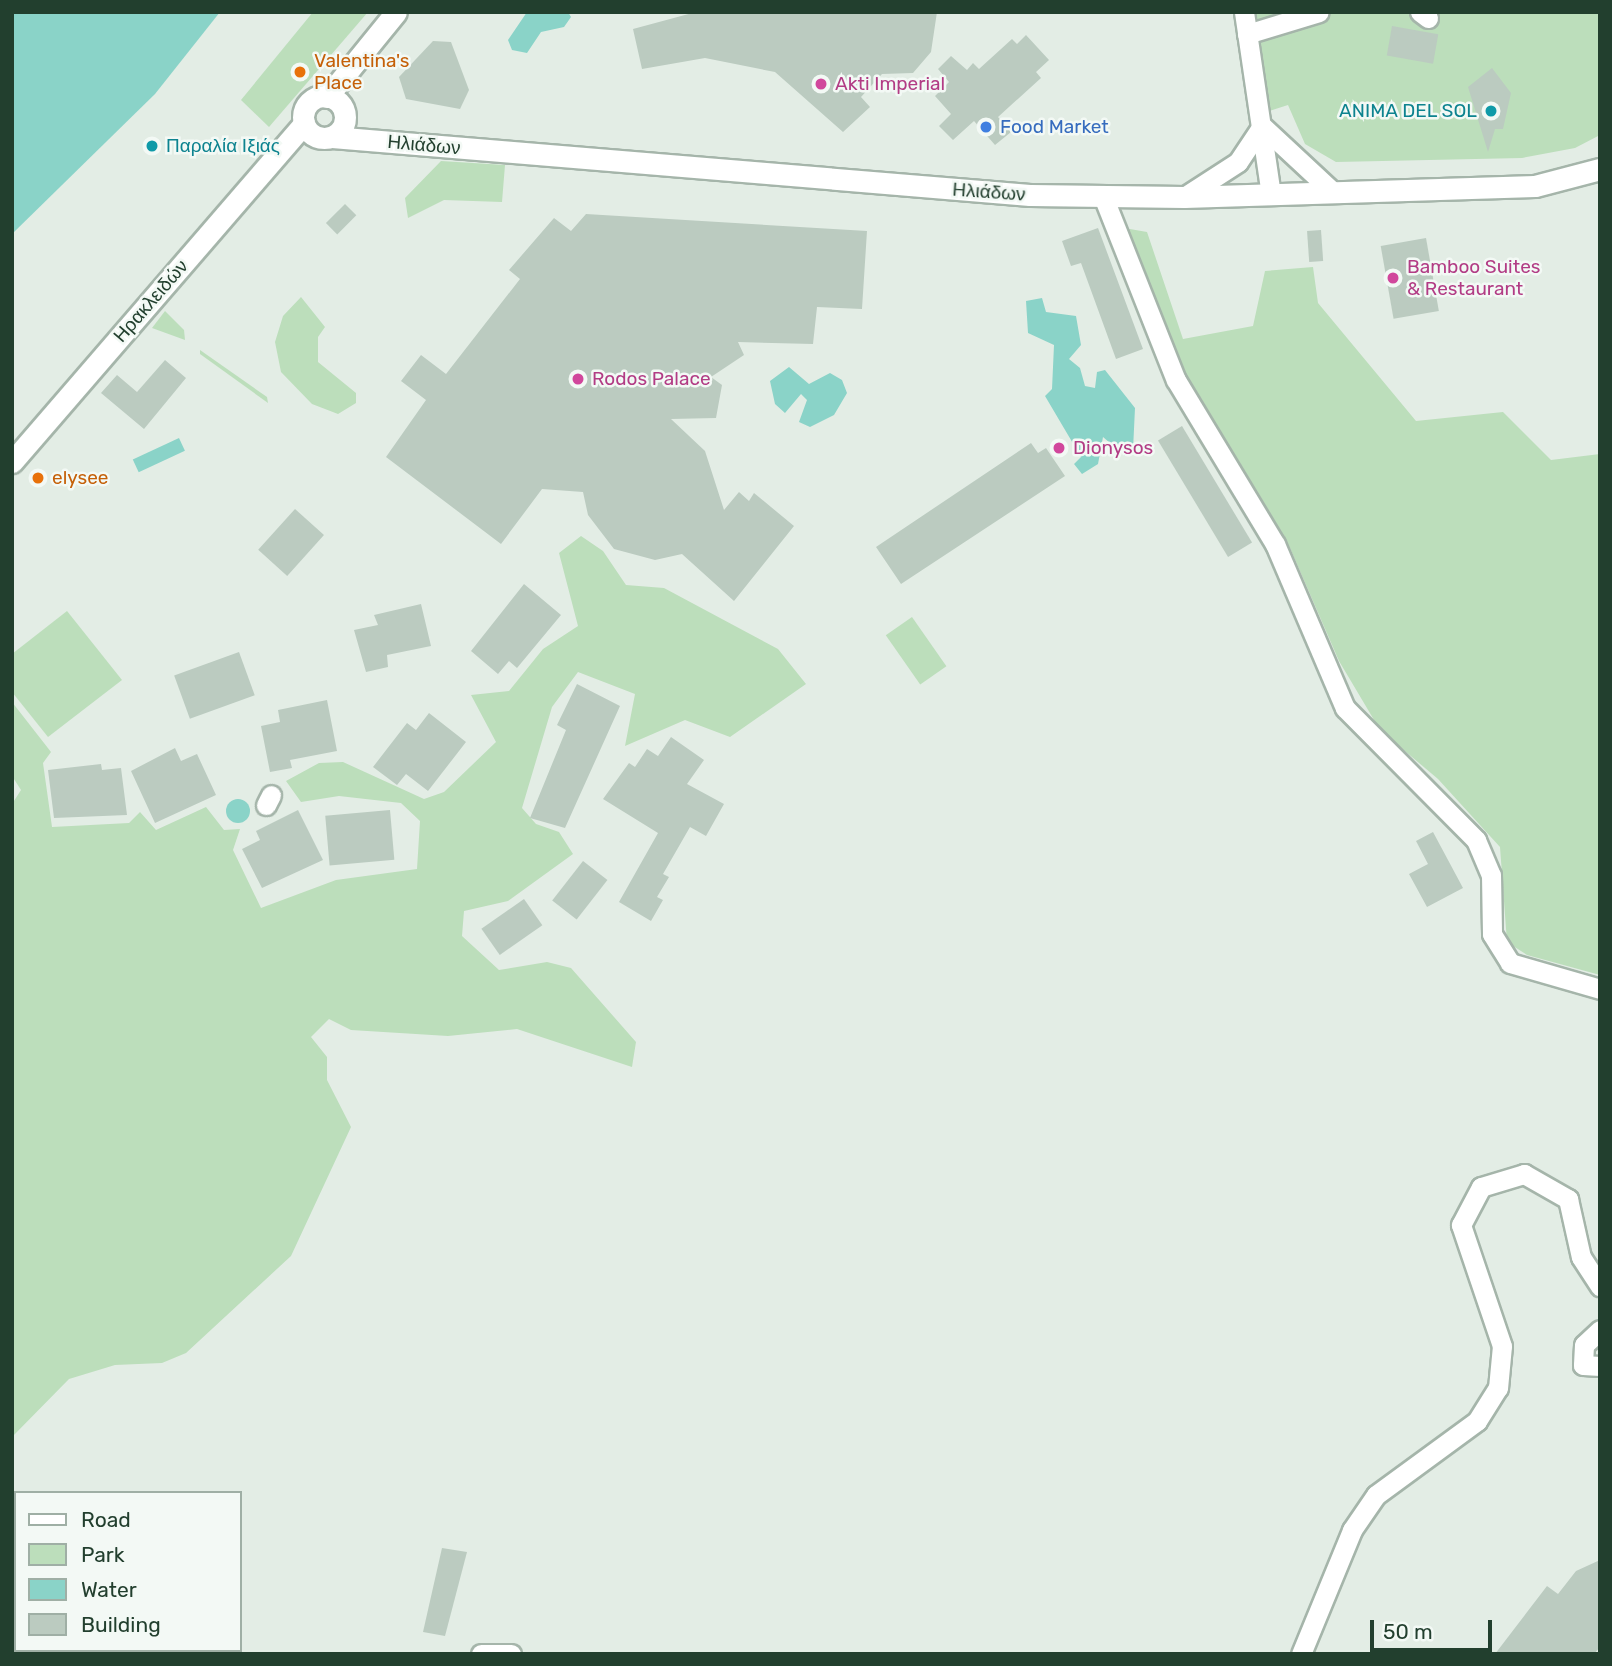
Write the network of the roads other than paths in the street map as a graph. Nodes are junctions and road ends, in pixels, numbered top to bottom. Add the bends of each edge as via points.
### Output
1 (396, 12) edge
2 (1244, 12) edge
3 (1319, 12) edge
4 (1247, 34) junction
5 (328, 114) junction
6 (1262, 126) junction
7 (1600, 169) edge
8 (1334, 193) junction
9 (1271, 195) junction
10 (1103, 197) junction
11 (1184, 197) junction
12 (12, 462) edge
13 (1600, 989) edge
14 (1600, 1286) edge
15 (1600, 1330) edge
16 (1600, 1366) edge
17 (481, 1654) edge
18 (511, 1654) edge
19 (1301, 1654) edge

1 - 5 street, Ηρακλειδών
2 - 4 street
3 - 4 street
4 - 6 street
5 - 10 street, Ηλιάδων via 377,141 953,190
5 - 12 street, Ηρακλειδών via 290,141
6 - 8 street
6 - 9 street
6 - 11 street via 1238,162
7 - 8 street, Ηλιάδων via 1535,186
8 - 9 street, Ηλιάδων
9 - 11 street, Ηλιάδων
10 - 11 street, Ηλιάδων
10 - 13 street via 1176,380 1275,544 1345,708 1476,840 1491,876 1492,934 1505,957 1530,974
14 - 19 street via 1581,1256 1568,1199 1524,1174 1481,1187 1461,1225 1502,1346 1498,1388 1477,1421 1376,1495 1352,1530
15 - 16 street via 1584,1345 1583,1365
17 - 18 street

